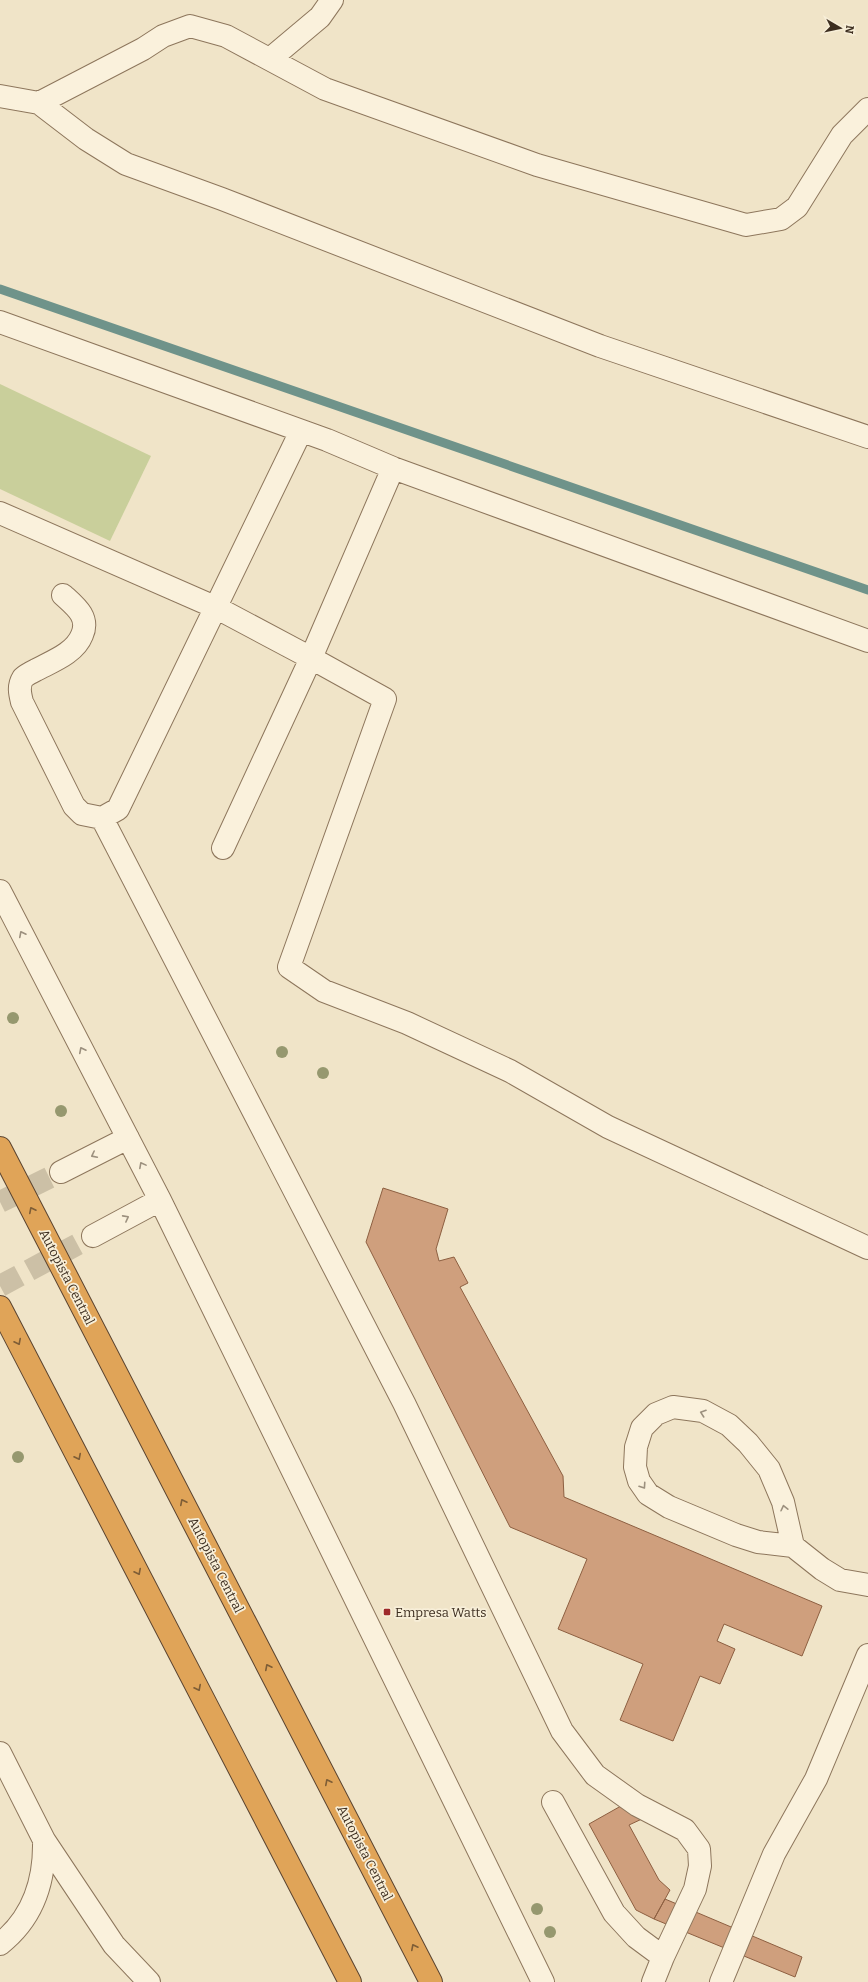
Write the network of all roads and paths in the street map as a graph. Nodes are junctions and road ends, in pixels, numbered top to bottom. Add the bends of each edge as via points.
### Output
1 (332, 0) edge
2 (270, 59) junction
3 (0, 96) edge
4 (39, 103) junction
5 (868, 109) edge
6 (0, 322) edge
7 (301, 432) junction
8 (868, 437) edge
9 (393, 468) junction
10 (0, 514) edge
11 (63, 595) dead end
12 (217, 608) junction
13 (868, 641) edge
14 (311, 658) junction
15 (102, 818) junction
16 (223, 848) dead end
17 (0, 891) edge
18 (128, 1138) junction
19 (0, 1148) edge
20 (61, 1172) tunnel mouth
21 (160, 1200) junction
22 (93, 1236) tunnel mouth
23 (868, 1248) edge
24 (0, 1307) edge
25 (793, 1546) junction
26 (868, 1585) edge
27 (868, 1656) edge
28 (0, 1753) edge
29 (553, 1802) dead end
30 (44, 1840) junction
31 (0, 1944) edge
32 (663, 1957) junction
33 (149, 1982) edge
34 (350, 1982) edge
35 (432, 1982) edge
36 (543, 1982) edge
37 (654, 1982) edge
38 (721, 1982) edge

1 - 2 street via 320,17
2 - 4 street via 226,36 190,26 162,36 143,49
2 - 5 street via 325,89 537,165 746,225 781,219 798,207 842,135
3 - 4 street
4 - 8 street via 86,139 126,164 600,346
6 - 7 street
7 - 9 street via 327,440
7 - 12 street
9 - 13 street
9 - 14 street
10 - 12 street
11 - 15 street via 82,613 85,628 79,644 24,677 20,694 74,806 82,814
12 - 14 street
12 - 15 street via 118,809
14 - 16 street
14 - 23 street via 385,699 289,967 324,991 407,1023 510,1071 608,1126
15 - 32 street via 404,1404 562,1731 595,1775 637,1805 685,1830 699,1849 700,1866 695,1888
18 -> 17 street
18 -> 20 street
21 -> 18 street
35 -> 19 highway, Autopista Central
22 -> 21 street
21 - 36 street
24 -> 34 highway
25 -> 25 street via 783,1502 769,1469 748,1443 728,1425 703,1412 673,1407 656,1414 642,1428 636,1447 634,1467 639,1481 648,1494 669,1507 736,1535 758,1542
25 - 26 street via 840,1580
27 - 38 street via 816,1779 774,1854
28 - 30 street
29 - 32 street via 614,1913 636,1937
30 - 31 street via 41,1883 34,1903 22,1921
30 - 33 street via 114,1945
32 - 37 street

